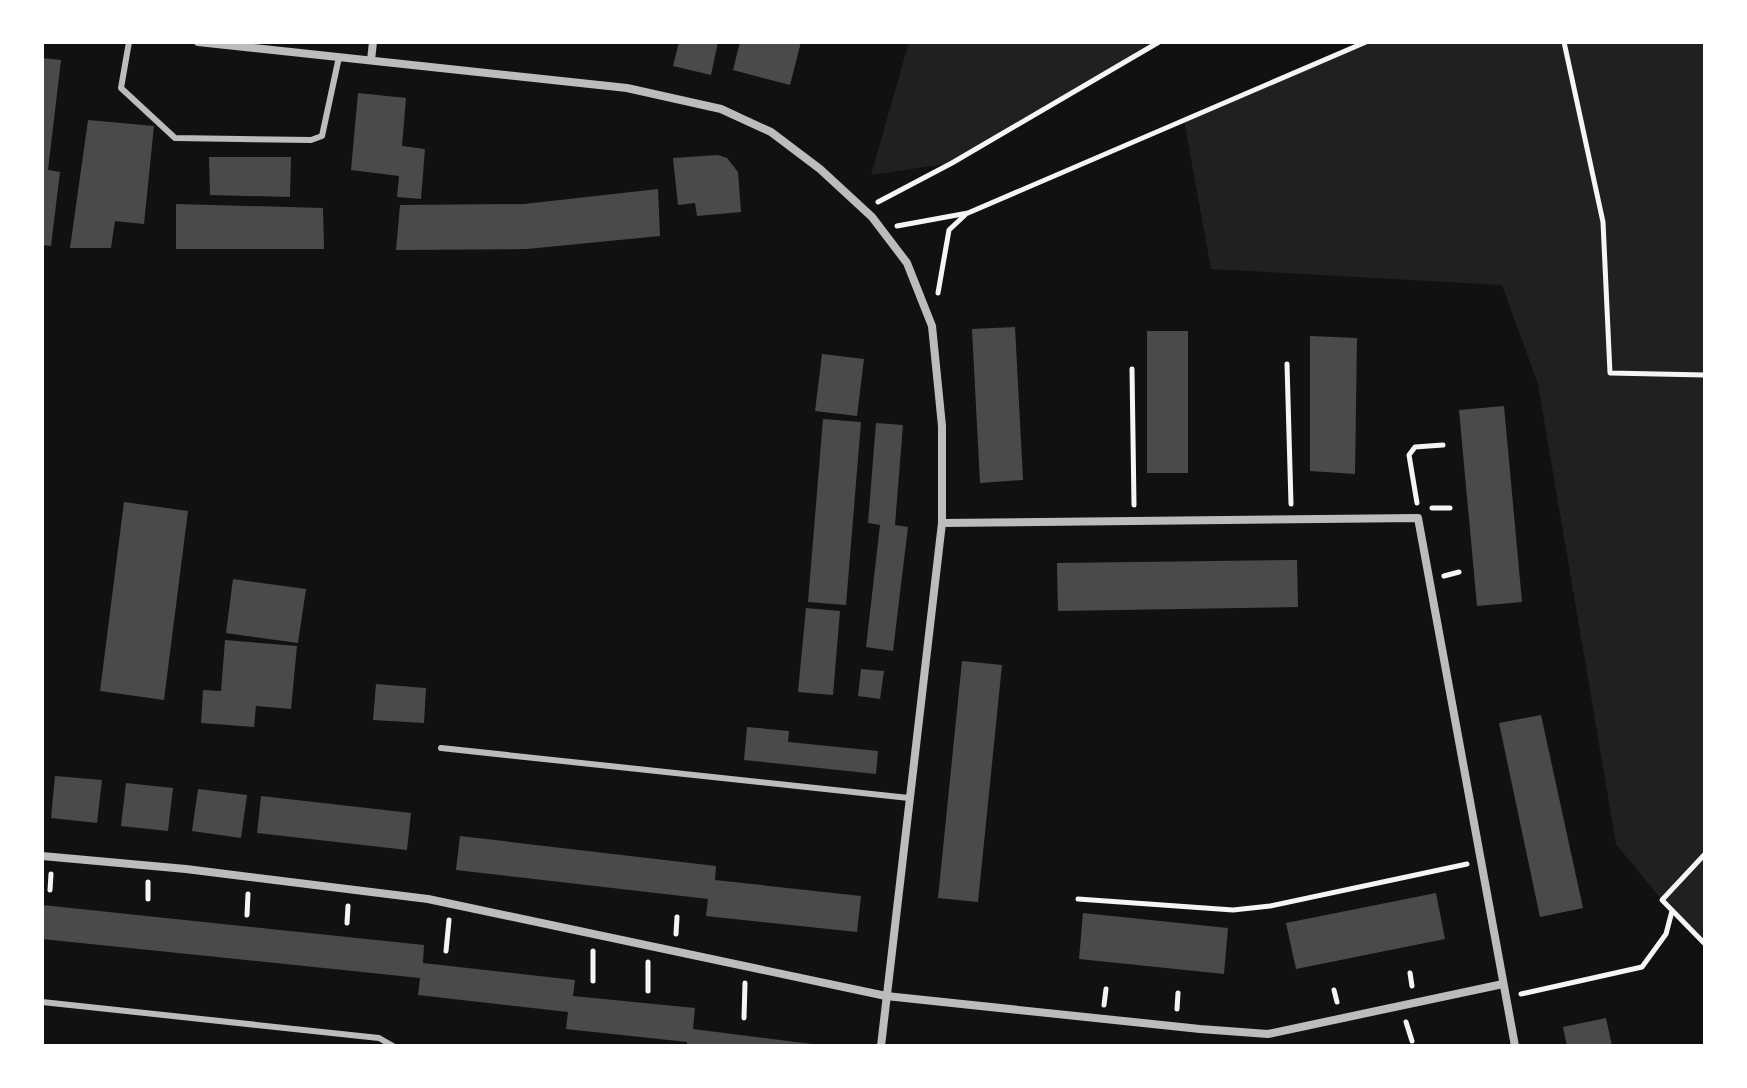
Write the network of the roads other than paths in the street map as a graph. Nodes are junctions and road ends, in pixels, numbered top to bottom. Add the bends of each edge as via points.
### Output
1 (129, 42) edge
2 (198, 42) edge
3 (373, 42) edge
4 (339, 57) junction
5 (371, 60) junction
6 (942, 523) junction
7 (441, 748) dead end
8 (909, 798) junction
9 (42, 856) edge
10 (1503, 984) junction
11 (886, 996) junction
12 (42, 1002) edge
13 (393, 1046) edge
14 (881, 1046) edge
15 (1515, 1046) edge

1 - 4 lane via 121,88 175,138 322,136
2 - 4 street
3 - 5 street
4 - 5 street
5 - 6 street via 627,88 721,109 771,132 864,209 907,263 932,326 942,426
6 - 8 street
6 - 10 street via 1418,518
7 - 8 lane
8 - 11 street
9 - 11 street via 451,903
10 - 11 street via 1268,1034
10 - 15 street
11 - 14 street
12 - 13 lane via 379,1038

